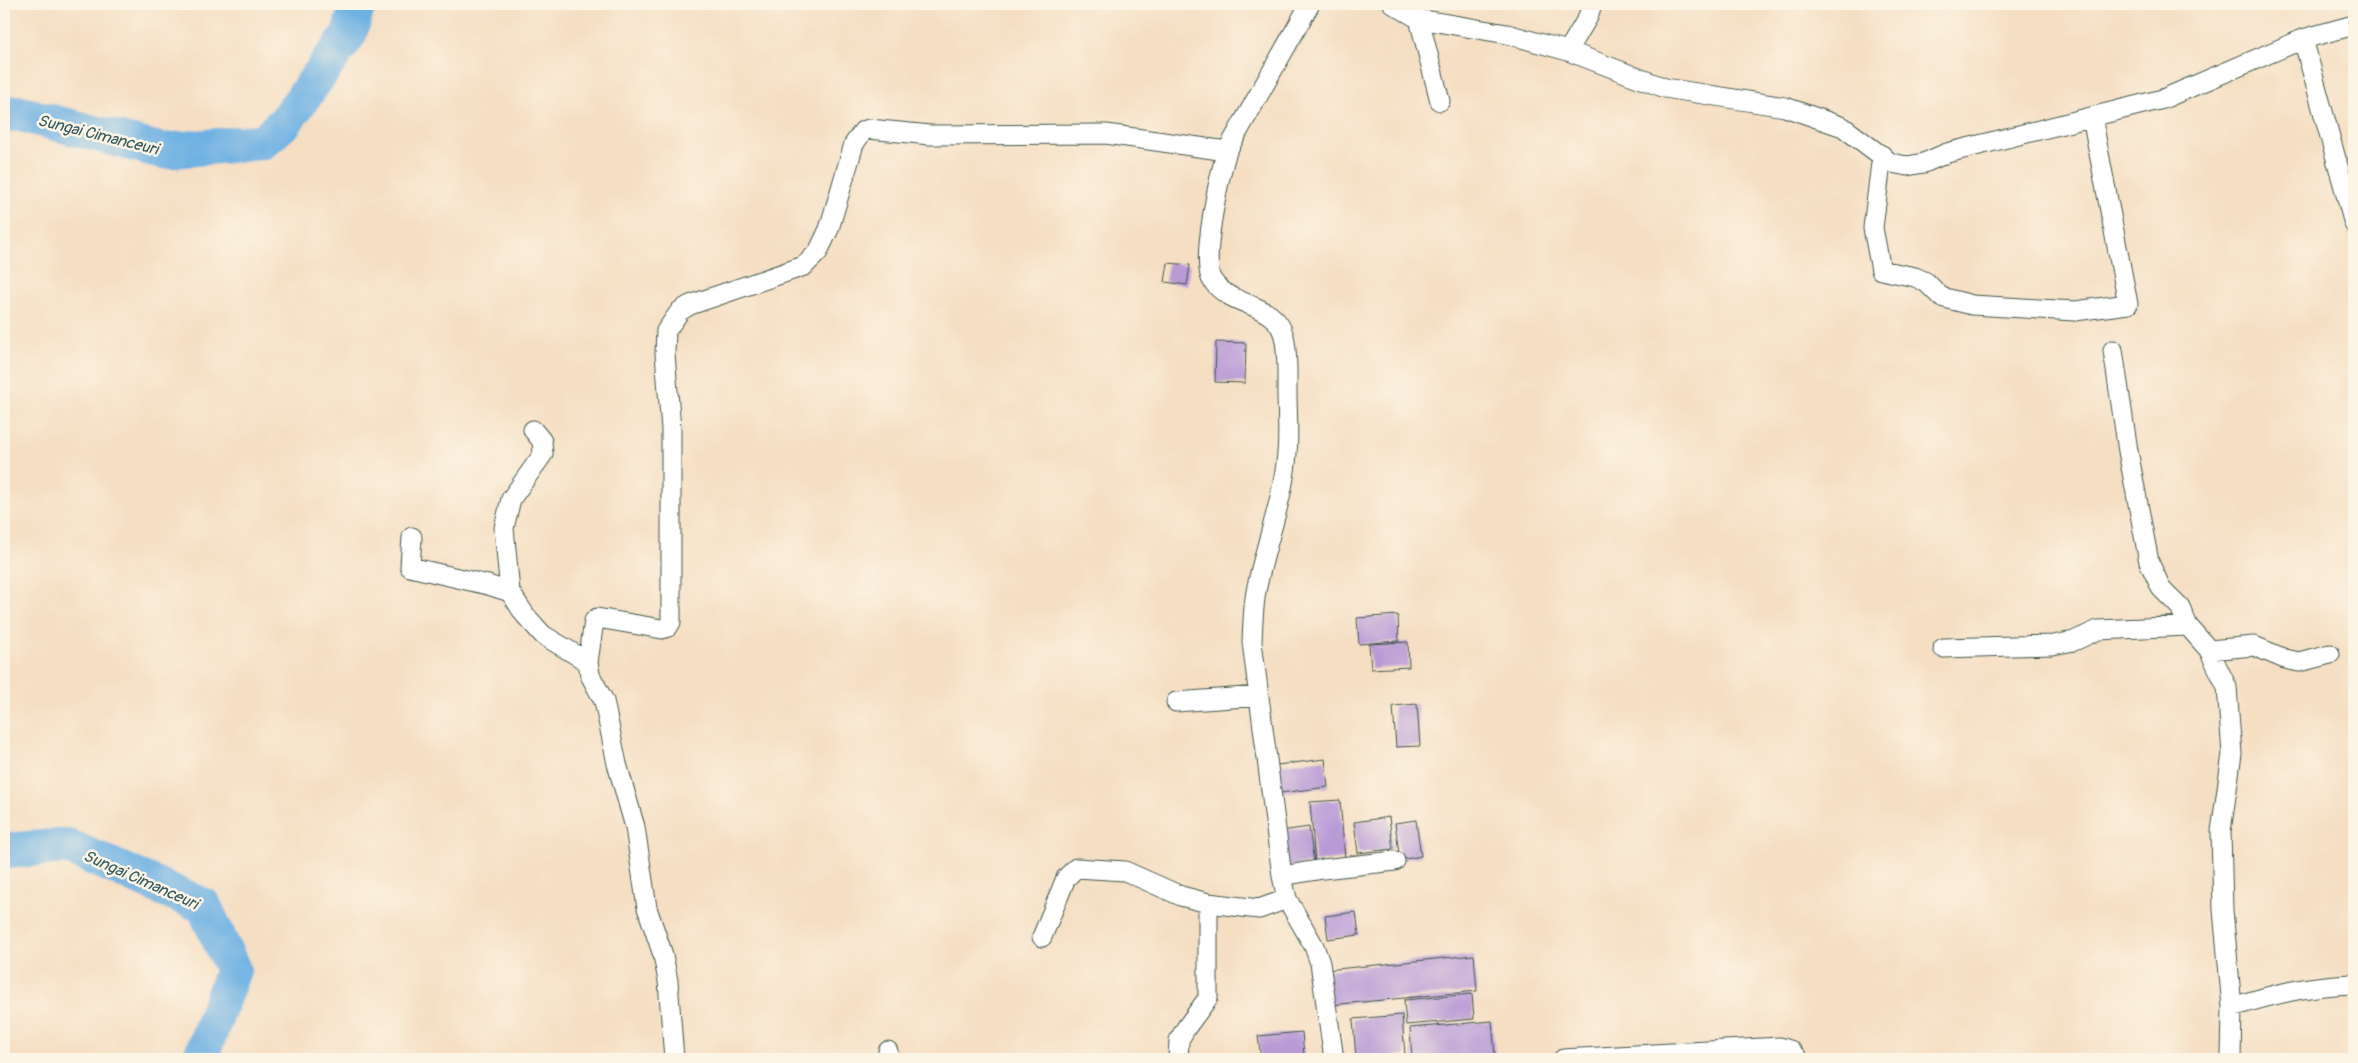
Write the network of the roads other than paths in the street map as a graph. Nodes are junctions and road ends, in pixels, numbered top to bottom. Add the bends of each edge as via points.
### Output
1 (1310, 4) edge
2 (1393, 4) edge
3 (1592, 4) edge
4 (1419, 18) junction
5 (2354, 25) edge
6 (2303, 39) junction
7 (1568, 51) junction
8 (1440, 101) dead end
9 (2092, 117) junction
10 (1227, 151) junction
11 (1882, 155) junction
12 (2354, 224) edge
13 (2114, 350) dead end
14 (533, 430) dead end
15 (412, 537) dead end
16 (510, 592) junction
17 (2188, 626) junction
18 (1943, 648) dead end
19 (2209, 650) junction
20 (2330, 654) dead end
21 (588, 662) junction
22 (1259, 696) junction
23 (1176, 702) dead end
24 (1395, 861) dead end
25 (1282, 876) junction
26 (1287, 899) junction
27 (1208, 903) junction
28 (1042, 937) dead end
29 (2354, 984) edge
30 (2232, 1007) junction
31 (1693, 1055) edge
32 (674, 1059) edge
33 (1178, 1059) edge
34 (1334, 1059) edge
35 (1563, 1059) edge
36 (1798, 1059) edge
37 (2231, 1059) edge

1 - 10 street
2 - 4 street
3 - 7 street
4 - 7 street via 1507,34
4 - 8 street
5 - 6 street
6 - 9 street via 2163,99
6 - 12 street
7 - 11 street via 1664,88 1785,108 1843,127
9 - 11 street via 1947,153 1924,163 1907,166 1891,163
9 - 11 street via 2128,304 2074,311 1972,305 1941,297 1926,282 1915,277 1881,270 1873,228
10 - 21 street via 1106,134 930,135 863,130 854,144 829,229 818,252 804,266 690,305 680,311 666,331 671,429 671,622 662,629 597,618
10 - 22 street via 1212,220 1208,264 1211,279 1235,300 1261,309 1279,323 1284,336 1287,372 1287,453 1276,518 1254,603 1252,642
13 - 17 street via 2128,451 2149,562 2161,588 2180,607
14 - 16 street via 542,441 543,454 511,499 504,528
15 - 16 street via 410,567
16 - 21 street via 543,635
17 - 18 street via 2098,630 2074,641 2054,644
17 - 19 street
19 - 20 street via 2254,646 2285,660 2299,662
19 - 30 street via 2227,687 2232,754 2221,831 2223,910
21 - 32 street via 590,675 604,701 635,827 647,908 663,955
22 - 23 street
22 - 25 street
24 - 25 street
25 - 26 street
26 - 27 street via 1259,909
26 - 34 street via 1320,963
27 - 28 street via 1181,896 1125,871 1076,868 1066,878
27 - 33 street via 1208,998 1179,1040
29 - 30 street via 2286,991
30 - 37 street
31 - 35 street
31 - 36 street via 1780,1047 1790,1050

